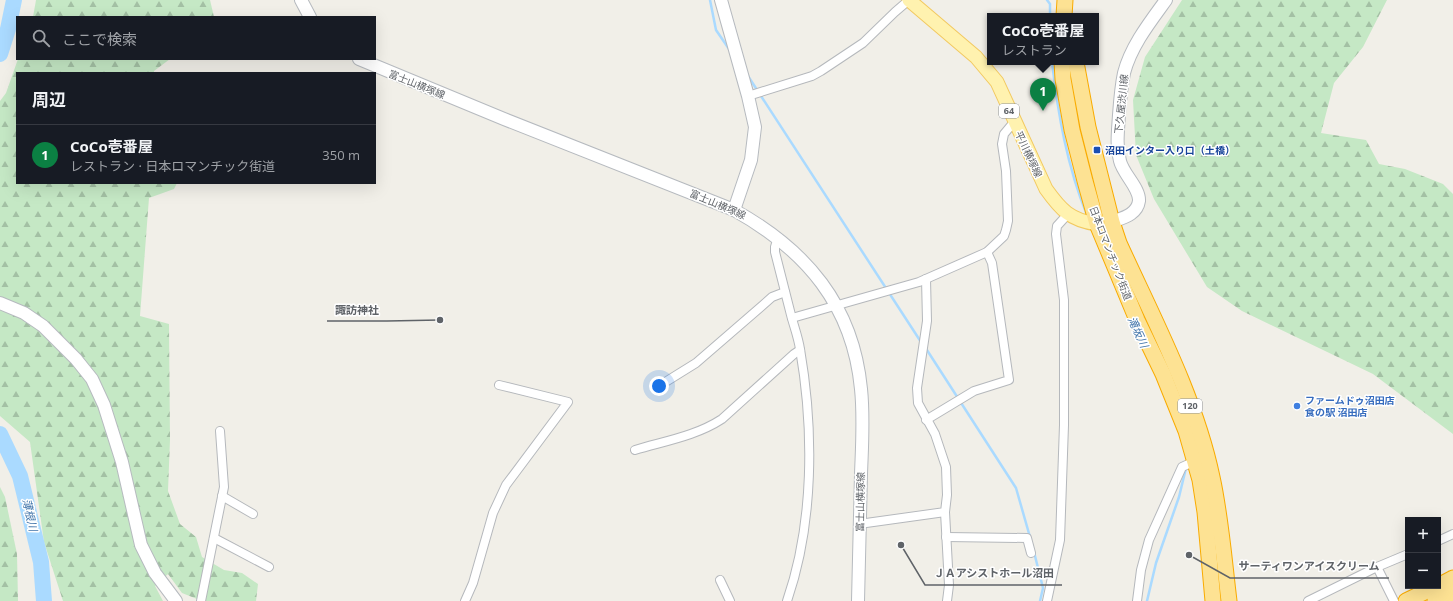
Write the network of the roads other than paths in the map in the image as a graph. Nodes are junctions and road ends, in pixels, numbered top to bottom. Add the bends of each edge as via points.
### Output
1 (301, 0) edge
2 (721, 0) edge
3 (909, 0) edge
4 (1166, 0) edge
5 (309, 16) edge
6 (361, 60) edge
7 (1062, 65) edge
8 (1077, 65) edge
9 (748, 96) junction
10 (1014, 122) junction
11 (734, 210) junction
12 (1068, 214) junction
13 (1104, 223) junction
14 (778, 237) junction
15 (987, 252) junction
16 (926, 279) junction
17 (785, 292) junction
18 (0, 303) edge
19 (836, 306) junction
20 (792, 318) junction
21 (800, 350) junction
22 (499, 385) dead end
23 (658, 386) dead end
24 (926, 420) junction
25 (220, 431) dead end
26 (635, 450) dead end
27 (1195, 461) junction
28 (222, 496) junction
29 (945, 512) junction
30 (254, 514) dead end
31 (859, 524) junction
32 (1453, 534) edge
33 (946, 537) junction
34 (214, 538) junction
35 (1441, 540) edge
36 (1031, 553) dead end
37 (1405, 556) edge
38 (269, 567) dead end
39 (1379, 570) junction
40 (1453, 578) edge
41 (720, 580) dead end
42 (1441, 584) edge
43 (1432, 589) edge
44 (1453, 593) edge
45 (176, 601) edge
46 (201, 601) edge
47 (465, 601) edge
48 (730, 601) edge
49 (787, 601) edge
50 (858, 601) edge
51 (947, 601) edge
52 (1047, 601) edge
53 (1137, 601) edge
54 (1213, 601) edge
55 (1229, 601) edge
56 (1308, 601) edge
57 (1394, 601) edge
58 (1406, 601) edge
59 (1435, 601) edge

1 - 5 main road
2 - 9 main road
3 - 9 street via 863,43 821,71
3 - 10 main road, 平川横塚線 / 64 via 987,69 997,82
4 - 13 main road, 下久屋渋川線 via 1129,58 1120,98 1118,153 1121,165 1139,198 1138,205 1129,216
6 - 11 main road, 富士山横塚線
7 - 13 highway, 日本ロマンチック街道 / 120 via 1072,130 1085,181
8 - 13 highway, 日本ロマンチック街道 / 120
9 - 11 main road via 755,128 753,149 748,172
10 - 12 main road, 平川横塚線 / 64 via 1046,189
10 - 15 street via 1004,134 1002,144 1008,221 1004,236
11 - 14 main road, 富士山横塚線
12 - 13 main road, 平川横塚線 / 64 via 1083,222
12 - 52 street via 1057,226 1056,234 1064,300 1064,425 1060,540
13 - 27 highway, 日本ロマンチック街道 / 120 via 1137,320 1163,374
13 - 55 highway, 日本ロマンチック街道 / 120 via 1119,243 1175,367 1198,426 1217,504
14 - 17 street via 775,252
14 - 19 main road, 富士山横塚線 via 801,257
15 - 16 street
15 - 24 street via 992,263 1009,380 974,391
16 - 19 street
16 - 24 street via 927,321 917,388 918,403
17 - 20 street
17 - 23 street via 777,294 763,305 696,363
18 - 45 main road via 24,313 43,326 76,358 92,379 104,405 122,462 141,545 155,573
19 - 20 street
19 - 31 main road, 富士山横塚線 via 850,336 861,390
20 - 21 street
21 - 26 street via 722,419 688,435
21 - 49 street via 809,420 809,459 804,527
22 - 47 street via 568,402 506,485 493,513 473,583
24 - 29 street via 935,434 946,467
25 - 28 street via 224,487
27 - 53 street via 1182,467 1149,540 1141,570
27 - 54 highway, 日本ロマンチック街道 / 120 via 1205,512
28 - 30 street
28 - 34 street
29 - 31 street
29 - 33 street
31 - 50 main road, 富士山横塚線
32 - 35 street
33 - 36 street via 1027,538
33 - 51 street via 949,585
34 - 38 street
34 - 46 street
37 - 39 street
39 - 56 street
39 - 57 street
40 - 42 highway
41 - 48 street
43 - 58 highway
44 - 59 highway

